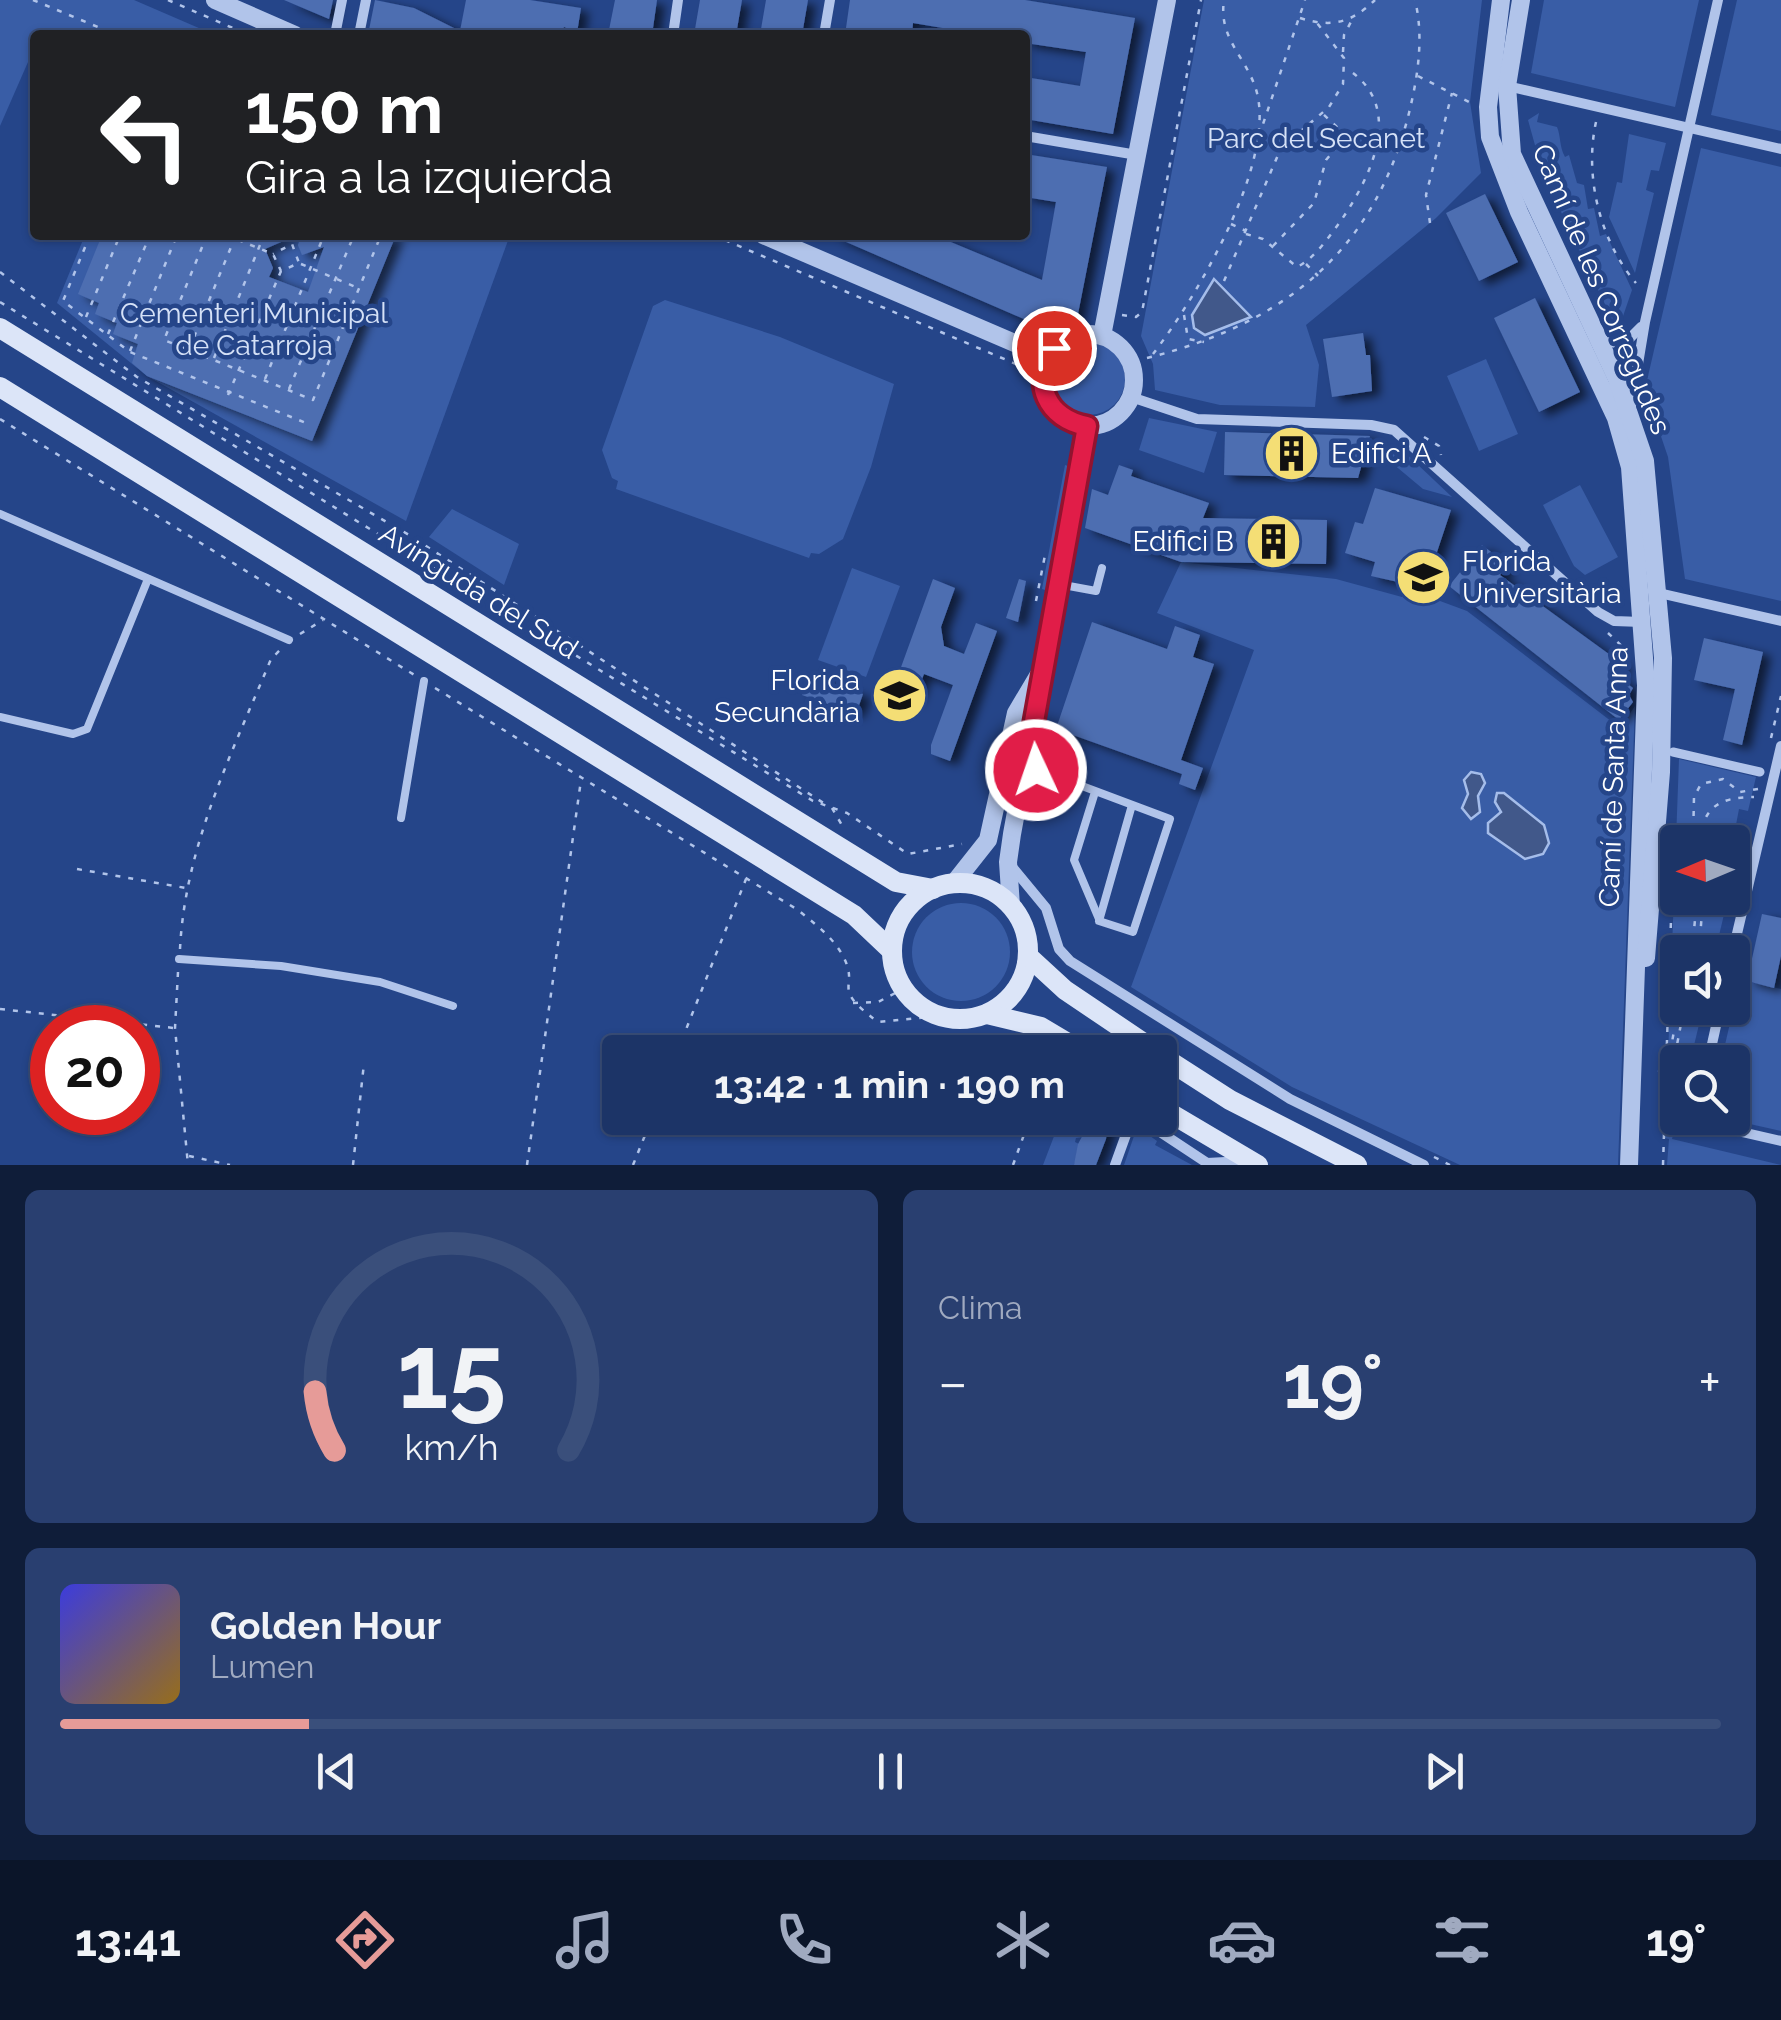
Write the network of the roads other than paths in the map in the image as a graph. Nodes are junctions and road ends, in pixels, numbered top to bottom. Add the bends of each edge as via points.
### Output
1 (215, 0) edge
2 (342, 0) edge
3 (366, 0) edge
4 (678, 0) edge
5 (830, 0) edge
6 (1502, 0) edge
7 (1521, 0) edge
8 (1718, 0) edge
9 (1162, 1) edge
10 (284, 30) edge
11 (336, 30) edge
12 (360, 30) edge
13 (674, 30) edge
14 (825, 30) edge
15 (1507, 86) junction
16 (1689, 128) junction
17 (1030, 137) edge
18 (1781, 149) edge
19 (1138, 155) junction
20 (791, 241) edge
21 (1644, 322) junction
22 (0, 328) edge
23 (1097, 328) junction
24 (1598, 340) junction
25 (1044, 350) junction
26 (0, 388) edge
27 (1131, 397) junction
28 (1631, 412) junction
29 (1087, 426) junction
30 (0, 514) edge
31 (1102, 568) dead end
32 (148, 579) junction
33 (1058, 584) junction
34 (1659, 593) junction
35 (1781, 621) edge
36 (1643, 622) junction
37 (289, 640) road end
38 (1042, 666) junction
39 (424, 681) road end
40 (0, 716) edge
41 (1781, 746) edge
42 (1674, 752) dead end
43 (1026, 766) junction
44 (1760, 772) dead end
45 (1095, 792) junction
46 (1775, 799) edge
47 (1132, 805) junction
48 (401, 818) dead end
49 (1008, 862) junction
50 (944, 886) junction
51 (1012, 906) junction
52 (1100, 921) junction
53 (1738, 935) edge
54 (892, 951) junction
55 (1028, 956) junction
56 (179, 960) road end
57 (453, 1006) dead end
58 (987, 1014) junction
59 (1044, 1035) edge
60 (1130, 1035) edge
61 (1177, 1066) edge
62 (1629, 1078) junction
63 (1177, 1117) edge
64 (1750, 1134) edge
65 (1128, 1135) edge
66 (1162, 1135) edge
67 (1781, 1141) edge
68 (1253, 1163) edge
69 (1207, 1164) edge
70 (1114, 1165) edge
71 (1357, 1165) edge
72 (1424, 1165) edge
73 (1629, 1165) edge

1 - 10 street
2 - 11 street
3 - 12 street
4 - 13 street
5 - 14 street
6 - 36 street, Camí de Santa Anna via 1490,137 1622,436
7 - 15 street, Camí de les Corregudes
8 - 16 street
9 - 19 street
15 - 16 street
15 - 24 street, Camí de les Corregudes via 1506,130 1520,180
16 - 18 street
16 - 21 street
17 - 19 street
19 - 23 street
20 - 25 street
21 - 24 street via 1625,343
21 - 28 street
22 - 50 main road, Avinguda del Sud via 896,882
23 - 25 street
23 - 27 street via 1131,362
24 - 28 street, Camí de les Corregudes
25 - 29 street via 1045,397 1062,418
26 - 54 main road via 854,915
27 - 29 street via 1116,416
27 - 36 street via 1197,419 1394,430 1598,612 1614,621
28 - 34 street, Camí de les Corregudes via 1645,461
29 - 33 street
30 - 32 lane
31 - 33 lane via 1096,591
32 - 37 lane
32 - 40 lane via 87,729 73,734
33 - 38 street
34 - 35 street
34 - 62 street, Camí de les Corregudes via 1659,809
36 - 62 street, Camí de Santa Anna via 1645,736
38 - 43 street
38 - 50 street via 1016,713 994,824 984,846
39 - 48 lane
41 - 46 street
42 - 44 street
43 - 45 lane
43 - 49 street
45 - 47 lane
45 - 52 lane via 1074,860
46 - 53 street
47 - 52 lane
47 - 52 lane via 1170,819 1133,932
49 - 51 street
49 - 72 street via 1046,908 1070,961 1246,1074
50 - 51 main road via 992,892
50 - 54 main road via 904,914
51 - 55 main road
54 - 58 main road via 904,989 920,1006 956,1019
55 - 58 main road via 1016,990
55 - 60 main road
56 - 57 lane via 281,966 380,982
58 - 59 main road
61 - 71 main road
62 - 73 street, Camí de Santa Anna
63 - 68 main road
64 - 67 street
65 - 70 street
66 - 69 street
68 - 69 street

